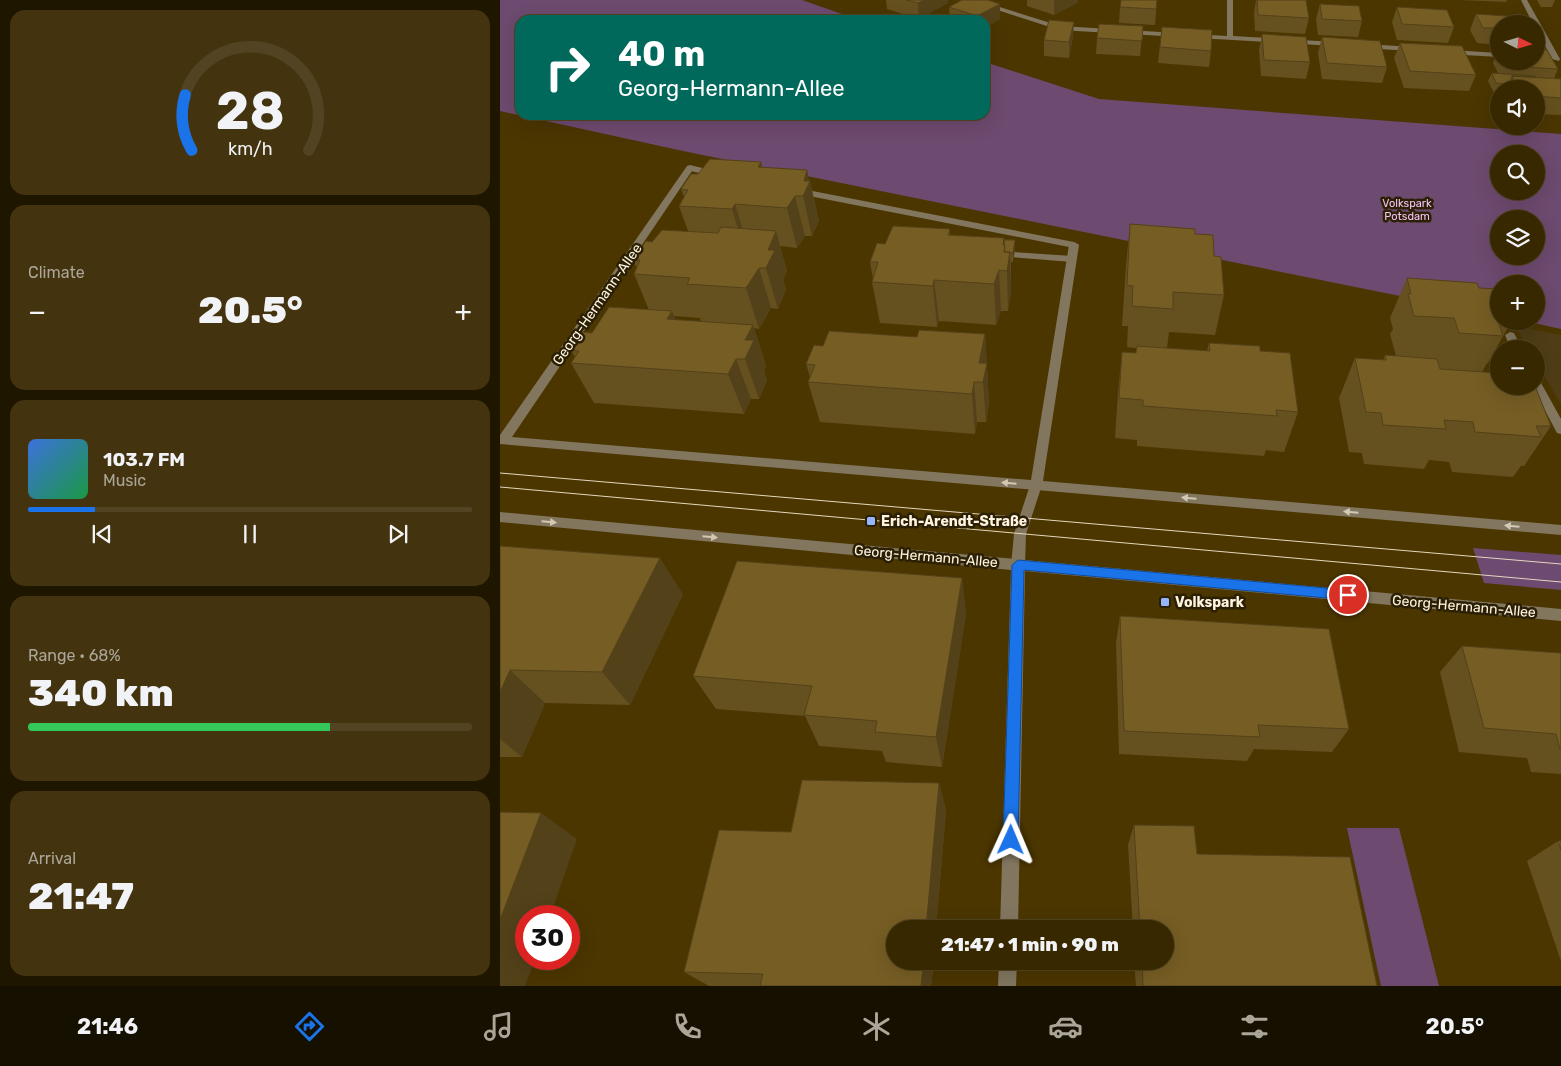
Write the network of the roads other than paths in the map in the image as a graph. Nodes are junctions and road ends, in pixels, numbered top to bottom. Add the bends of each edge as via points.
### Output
1 (970, 0) edge
2 (1230, 0) edge
3 (1524, 0) edge
4 (1230, 37) junction
5 (1339, 45) edge
6 (1359, 46) edge
7 (1419, 50) edge
8 (1439, 51) edge
9 (1490, 54) edge
10 (1546, 58) edge
11 (1558, 59) edge
12 (727, 176) edge
13 (783, 188) edge
14 (1014, 255) edge
15 (1072, 259) junction
16 (1510, 335) dead end
17 (1512, 340) edge
18 (1542, 395) edge
19 (1561, 430) edge
20 (502, 440) edge
21 (1036, 485) junction
22 (500, 517) edge
23 (1561, 530) edge
24 (1018, 565) junction
25 (1561, 615) edge
26 (1009, 920) edge
27 (1008, 970) edge
28 (1007, 986) edge

1 - 4 street via 1059,28
2 - 4 street
3 - 11 street
4 - 5 street
6 - 7 street
8 - 9 street
10 - 11 street
12 - 20 street, Georg-Hermann-Allee via 690,168
13 - 15 street via 1074,245
14 - 15 street
15 - 21 street
16 - 17 street
18 - 19 street
21 -> 20 street, Georg-Hermann-Allee
23 -> 21 street, Georg-Hermann-Allee
21 - 24 street via 1020,534
22 -> 24 street, Georg-Hermann-Allee
24 - 25 street, Georg-Hermann-Allee
24 - 26 street
27 - 28 street

